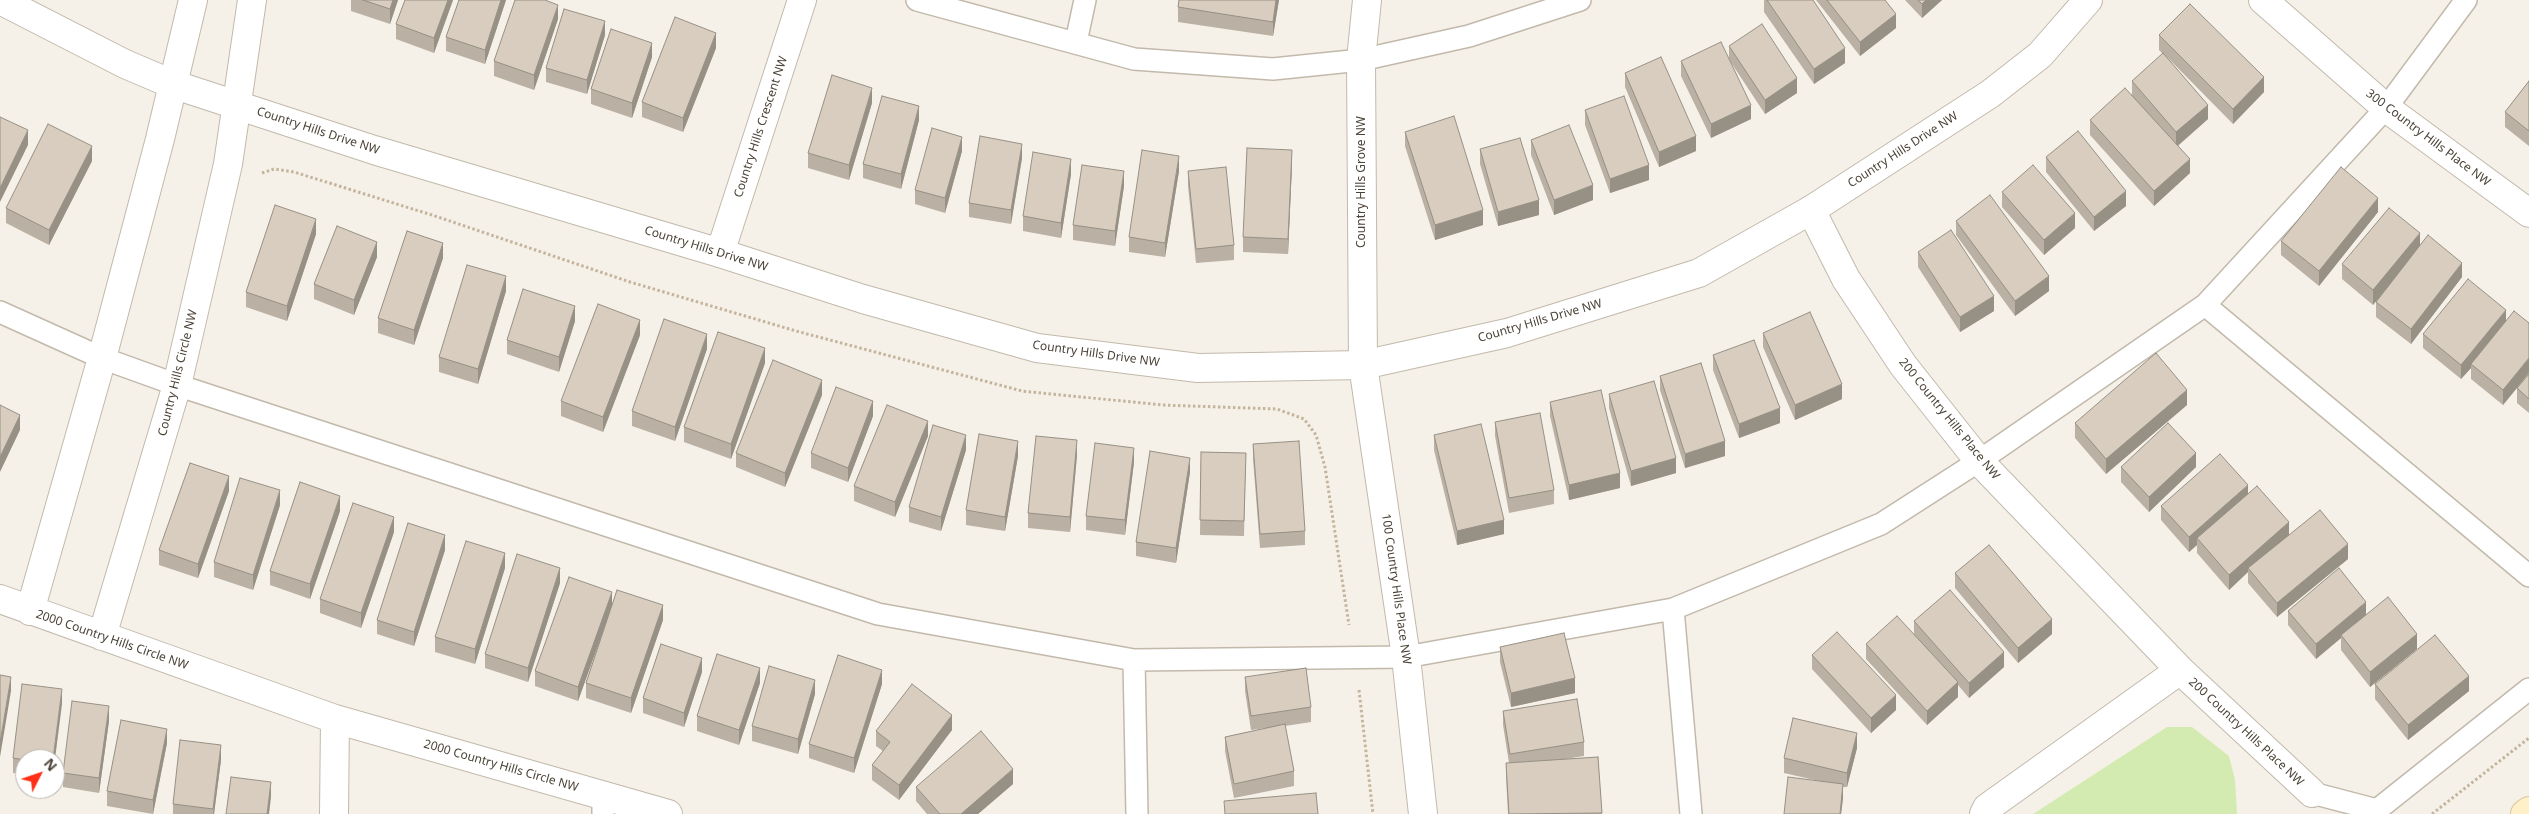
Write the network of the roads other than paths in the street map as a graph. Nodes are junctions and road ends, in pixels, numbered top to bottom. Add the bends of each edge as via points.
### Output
1 (0, 0) edge
2 (193, 0) edge
3 (252, 0) edge
4 (802, 0) edge
5 (917, 0) edge
6 (1085, 0) edge
7 (1367, 0) edge
8 (1580, 0) edge
9 (2088, 0) edge
10 (2263, 0) edge
11 (2466, 0) edge
12 (1076, 42) junction
13 (1361, 60) junction
14 (172, 84) junction
15 (236, 104) junction
16 (2386, 108) junction
17 (1811, 210) junction
18 (2529, 213) edge
19 (720, 253) junction
20 (2205, 306) junction
21 (0, 312) edge
22 (102, 358) junction
23 (1363, 365) junction
24 (177, 385) junction
25 (1979, 461) junction
26 (2529, 576) edge
27 (0, 599) edge
28 (1673, 608) junction
29 (30, 611) junction
30 (102, 636) junction
31 (1406, 656) junction
32 (1134, 660) junction
33 (2180, 670) junction
34 (2529, 689) edge
35 (335, 719) junction
36 (2312, 794) joint
37 (603, 804) edge
38 (2529, 811) edge
39 (334, 814) edge
40 (668, 814) edge
41 (1137, 814) edge
42 (1423, 814) edge
43 (1691, 814) edge
44 (1984, 814) edge
45 (2525, 814) edge

1 - 14 street, Country Hills Drive NW via 125,64
2 - 14 street
3 - 15 street
4 - 19 street, Country Hills Crescent NW
5 - 12 lane
6 - 12 lane
7 - 13 street, Country Hills Grove NW
8 - 13 lane via 1469,36
9 - 17 street, Country Hills Drive NW via 2040,55 1990,94
10 - 16 street, 300 Country Hills Place NW
11 - 16 lane
12 - 13 lane via 1134,59 1273,68
13 - 23 street, Country Hills Grove NW
14 - 15 street, Country Hills Drive NW
14 - 22 street
15 - 19 street, Country Hills Drive NW via 383,152
15 - 24 street, Country Hills Circle NW via 228,164
16 - 18 street, 300 Country Hills Place NW
16 - 20 lane
17 - 23 street, Country Hills Drive NW via 1699,273 1507,333
17 - 25 street, 200 Country Hills Place NW via 1846,280 1892,349
19 - 23 street, Country Hills Drive NW via 863,299 1037,348 1198,368
20 - 25 lane
20 - 26 lane
21 - 22 lane
22 - 24 lane
22 - 29 street
23 - 31 street, 100 Country Hills Place NW
24 - 30 street, Country Hills Circle NW
24 - 32 lane via 878,614
25 - 28 lane via 1880,524
25 - 33 street, 200 Country Hills Place NW
27 - 29 street, 2000 Country Hills Circle NW
28 - 31 lane
28 - 43 lane
29 - 30 street, 2000 Country Hills Circle NW
30 - 35 street, 2000 Country Hills Circle NW
31 - 32 lane
31 - 42 street, 100 Country Hills Place NW
32 - 41 lane
33 - 36 street, 200 Country Hills Place NW
33 - 44 street, 200 Country Hills Place NW via 1987,808
34 - 36 lane via 2376,810
35 - 37 street, 2000 Country Hills Circle NW
35 - 39 street
37 - 40 street, 2000 Country Hills Circle NW
38 - 45 main road

